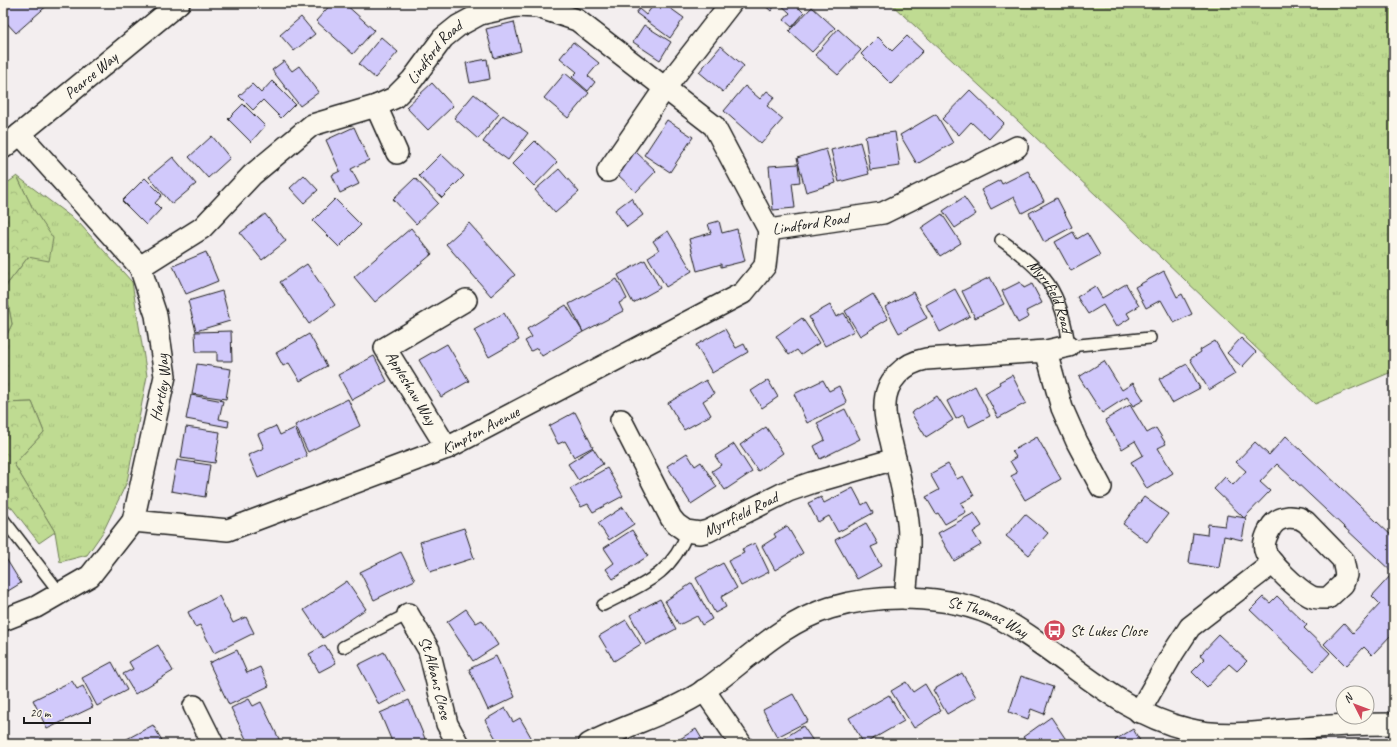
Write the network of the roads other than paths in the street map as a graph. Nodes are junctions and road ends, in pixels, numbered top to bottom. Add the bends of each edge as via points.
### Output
1 (179, 3) edge
2 (731, 3) edge
3 (665, 88) junction
4 (376, 106) junction
5 (20, 134) junction
6 (1017, 147) dead end
7 (3, 148) edge
8 (397, 153) dead end
9 (608, 171) dead end
10 (768, 230) junction
11 (1001, 240) dead end
12 (140, 267) junction
13 (466, 300) dead end
14 (1150, 338) dead end
15 (1069, 346) junction
16 (1046, 351) junction
17 (621, 420) dead end
18 (447, 448) junction
19 (895, 459) junction
20 (1101, 487) dead end
21 (3, 519) edge
22 (133, 521) junction
23 (688, 531) junction
24 (1273, 563) dead end
25 (60, 593) junction
26 (906, 598) junction
27 (603, 605) dead end
28 (408, 614) joint
29 (3, 620) edge
30 (343, 646) dead end
31 (704, 690) junction
32 (194, 706) dead end
33 (1139, 712) junction
34 (1394, 724) edge
35 (1186, 737) edge
36 (1277, 737) edge
37 (213, 744) edge
38 (458, 744) edge
39 (589, 744) edge
40 (741, 744) edge

1 - 5 street, Pearce Way
2 - 3 street
3 - 4 street, Lindford Road via 577,20 538,7 516,6 480,14 458,26 443,38 412,80 394,98
3 - 9 street
3 - 10 street, Lindford Road via 714,126
4 - 8 street
4 - 12 street, Lindford Road via 312,125 252,176 202,228
5 - 7 street, Pearce Way
5 - 12 street, Hartley Way
6 - 10 street, Lindford Road via 883,213
10 - 18 street, Kimpton Avenue via 765,266 743,294
11 - 15 lane, Myrrfield Road via 1034,265 1055,292 1062,311
12 - 22 street, Hartley Way via 156,316 165,376
13 - 18 street, Appleshaw Way via 385,348
14 - 15 lane
15 - 16 street, Myrrfield Road
16 - 19 street, Myrrfield Road via 914,361 907,365 893,380 886,396 885,405
16 - 20 street, Myrrfield Road via 1064,414
17 - 23 street, Myrrfield Road via 671,518
18 - 22 street, Kimpton Avenue via 228,530
19 - 23 street, Myrrfield Road via 788,491 708,531
19 - 26 street, Myrrfield Road via 909,524
21 - 25 lane
22 - 25 street, Hartley Way via 90,576
23 - 27 lane via 682,546 666,569 648,582
24 - 33 street via 1190,627 1172,653
25 - 29 street, Hartley Way via 36,607
26 - 31 street, St Thomas Way via 854,603 812,614 771,639
26 - 33 street, St Thomas Way via 972,608 1009,622 1099,687
28 - 30 lane
28 - 38 street, St Albans Close via 429,650 447,724
31 - 39 street, St Thomas Way via 659,714
31 - 40 street
32 - 37 street
33 - 35 street, St Thomas Way
34 - 36 street, St Thomas Way via 1334,725
35 - 36 street, St Thomas Way via 1230,733

